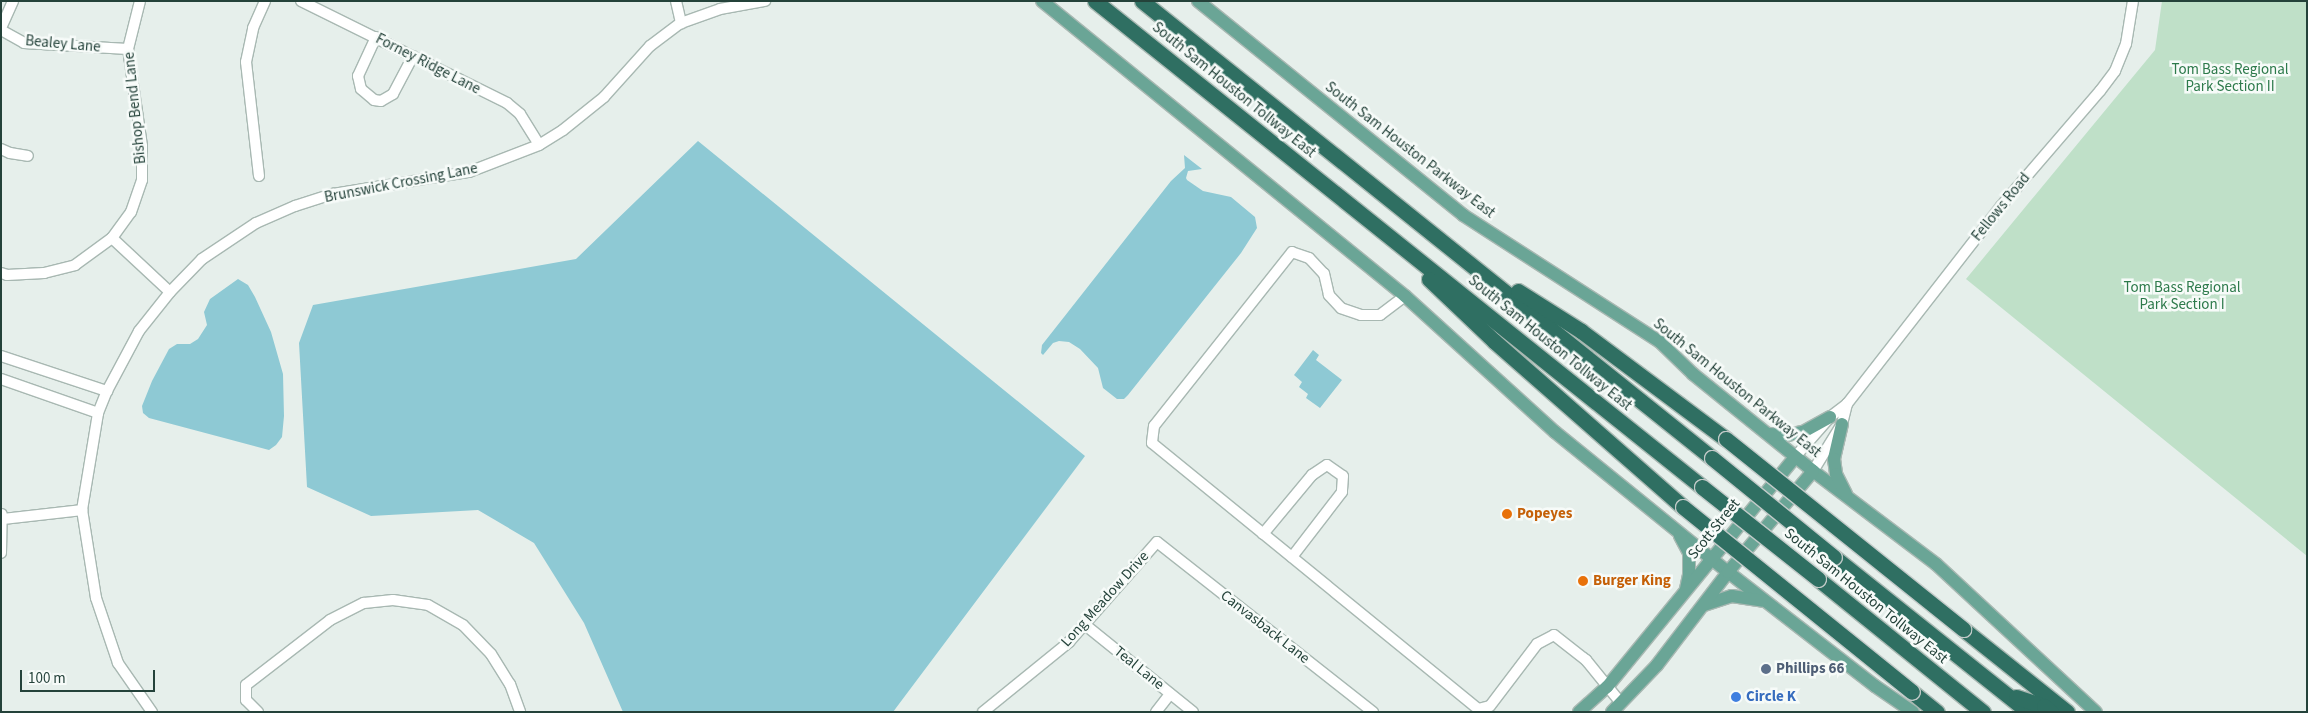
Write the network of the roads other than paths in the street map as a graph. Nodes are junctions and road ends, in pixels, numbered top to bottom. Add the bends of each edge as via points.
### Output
1 (13, 1) edge
2 (140, 1) edge
3 (265, 1) edge
4 (301, 1) edge
5 (676, 1) edge
6 (765, 1) edge
7 (1042, 1) edge
8 (1096, 1) edge
9 (1142, 1) edge
10 (2133, 1) edge
11 (1201, 2) edge
12 (681, 22) junction
13 (1, 29) edge
14 (376, 37) junction
15 (128, 49) junction
16 (413, 56) junction
17 (539, 145) junction
18 (1, 149) edge
19 (28, 156) dead end
20 (259, 176) dead end
21 (1350, 204) junction
22 (112, 238) junction
23 (1451, 248) junction
24 (1, 273) edge
25 (170, 292) junction
26 (1405, 296) junction
27 (1, 356) edge
28 (1, 379) edge
29 (106, 391) junction
30 (98, 413) junction
31 (1836, 420) junction
32 (1768, 434) junction
33 (1795, 456) junction
34 (1812, 471) junction
35 (1847, 496) junction
36 (82, 510) junction
37 (2, 516) edge
38 (1678, 532) junction
39 (1263, 534) junction
40 (1157, 542) joint
41 (1, 553) edge
42 (1292, 557) junction
43 (1711, 558) junction
44 (1728, 572) junction
45 (1818, 579) junction
46 (1686, 590) junction
47 (1767, 602) junction
48 (1704, 605) junction
49 (1084, 624) junction
50 (1607, 687) junction
51 (1170, 694) junction
52 (2005, 694) junction
53 (1616, 707) edge
54 (152, 712) edge
55 (258, 712) edge
56 (520, 712) edge
57 (983, 712) edge
58 (1156, 712) edge
59 (1193, 712) edge
60 (1373, 712) edge
61 (1579, 712) edge
62 (1913, 712) edge
63 (1937, 712) edge
64 (1973, 712) edge
65 (1983, 712) edge
66 (2028, 712) edge
67 (2051, 712) edge
68 (2067, 712) edge
69 (2096, 712) edge

1 - 13 street
2 - 15 street, Bishop Bend Lane
3 - 20 street via 253,28 246,62
4 - 14 street, Forney Ridge Lane
5 - 12 street
6 - 12 street, Brunswick Crossing Lane via 720,9
7 - 26 main road
8 - 21 highway, South Sam Houston Tollway East
9 - 23 highway, South Sam Houston Tollway East
10 - 31 street, Fellows Road via 2126,44 2115,71 2001,206
11 - 32 main road, South Sam Houston Parkway East via 1463,215 1660,342 1693,374
12 - 17 street, Brunswick Crossing Lane via 650,46 604,97
13 - 15 street, Bealey Lane via 24,43
14 - 16 street, Forney Ridge Lane
14 - 16 street via 358,76 361,89 374,100 381,101 393,94
15 - 22 street, Bishop Bend Lane via 142,146 142,180 131,212
16 - 17 street, Forney Ridge Lane via 506,102 520,114
17 - 25 street, Brunswick Crossing Lane via 469,172 334,194 295,206 256,223 202,259
18 - 19 street
21 - 45 highway, South Sam Houston Tollway East, bridge
21 - 63 highway, bridge via 1494,341 1683,507
22 - 24 street, Bishop Bend Lane via 74,265 44,274
22 - 25 street
23 - 52 highway, South Sam Houston Tollway East, bridge
23 - 68 highway, bridge via 1581,331 1726,440
25 - 29 street, Brunswick Crossing Lane via 139,331
26 - 38 main road via 1555,432
26 - 39 street via 1380,315 1361,315 1341,308 1329,295 1324,274 1309,258 1292,252 1154,426 1152,443
27 - 29 street
28 - 30 street
29 - 30 street, Brunswick Crossing Lane
30 - 36 street, Brunswick Crossing Lane
31 - 32 main road via 1803,432
31 - 33 street, Fellows Road
31 - 34 street, Fellows Road
31 - 35 main road via 1836,474
32 - 33 main road, South Sam Houston Parkway East
33 - 34 main road, South Sam Houston Parkway East
33 - 43 main road, Scott Street
34 - 35 main road, South Sam Houston Parkway East
34 - 44 main road
35 - 69 main road, South Sam Houston Parkway East via 1936,564
36 - 37 street
36 - 54 street, Brunswick Crossing Lane via 96,598 118,663
37 - 41 street
38 - 43 main road
38 - 46 main road via 1689,553
39 - 42 street
39 - 42 street via 1312,475 1327,465 1343,476 1342,492
40 - 49 street, Long Meadow Drive
40 - 60 street, Canvasback Lane
42 - 50 street via 1478,709 1490,706 1537,644 1554,635 1586,660
43 - 44 main road
43 - 46 main road, Scott Street
44 - 47 main road
44 - 48 main road
45 - 64 highway
45 - 65 highway, South Sam Houston Tollway East
46 - 50 main road, Scott Street
47 - 48 main road via 1732,596
47 - 62 main road
48 - 53 main road via 1657,665
49 - 51 street, Teal Lane
49 - 57 street, Long Meadow Drive via 1069,642
50 - 53 street
50 - 61 main road, Scott Street
51 - 58 street
51 - 59 street, Teal Lane
52 - 66 highway, South Sam Houston Tollway East
52 - 67 highway via 2044,706
55 - 56 street via 246,700 246,685 330,620 364,603 393,600 428,604 463,625 491,654 510,684

